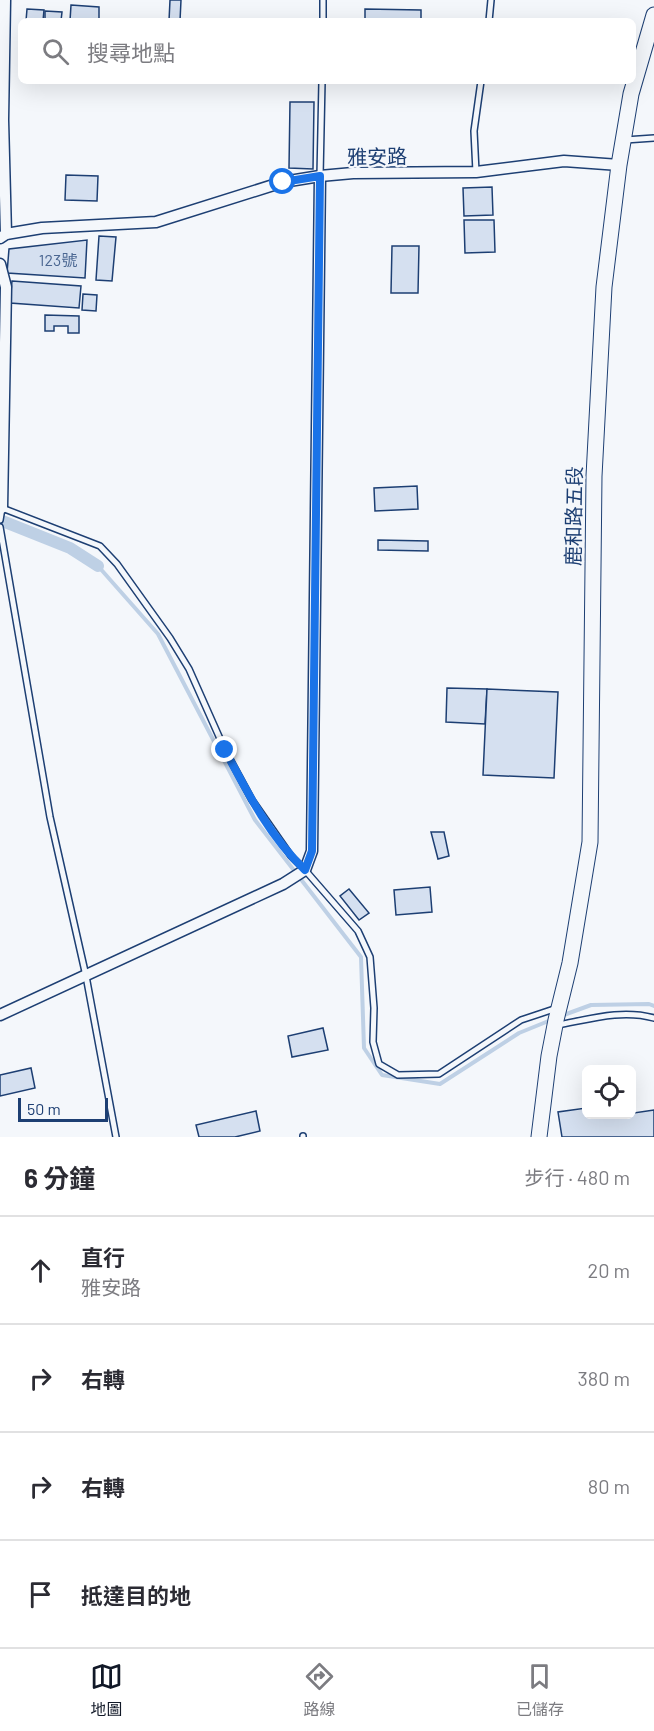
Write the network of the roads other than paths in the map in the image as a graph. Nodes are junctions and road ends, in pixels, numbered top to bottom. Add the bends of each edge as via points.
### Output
1 (5, 0) edge
2 (323, 0) edge
3 (491, 0) edge
4 (654, 15) edge
5 (323, 18) edge
6 (489, 18) edge
7 (636, 77) edge
8 (322, 84) edge
9 (481, 84) edge
10 (634, 84) edge
11 (654, 138) edge
12 (623, 141) junction
13 (619, 165) junction
14 (476, 172) junction
15 (320, 176) junction
16 (3, 236) edge
17 (0, 264) edge
18 (1, 507) edge
19 (0, 520) edge
20 (0, 528) edge
21 (305, 870) junction
22 (86, 976) junction
23 (0, 1015) edge
24 (557, 1016) junction
25 (654, 1018) edge
26 (116, 1137) edge
27 (539, 1137) edge

1 - 16 street
2 - 5 lane
3 - 6 lane
4 - 7 main road, 鹿和路五段
8 - 15 lane
9 - 14 lane via 474,131
10 - 12 main road, 鹿和路五段
11 - 12 lane
12 - 13 main road, 鹿和路五段
13 - 14 street, 雅安路 via 564,161
13 - 24 main road, 鹿和路五段 via 604,287 594,476 590,842
14 - 15 street, 雅安路
15 - 16 street, 雅安路 via 283,182 156,222 42,228
15 - 21 street via 312,851
17 - 18 street via 6,287
18 - 19 lane
18 - 21 lane via 100,546 117,564 189,669 252,800
20 - 22 lane via 50,817
21 - 22 street via 283,884
21 - 24 lane via 358,931 370,957 373,1042 379,1064 386,1069 398,1075 439,1074 522,1020
22 - 23 street
22 - 26 lane
24 - 25 lane via 630,1014
24 - 27 main road, 鹿和路五段

